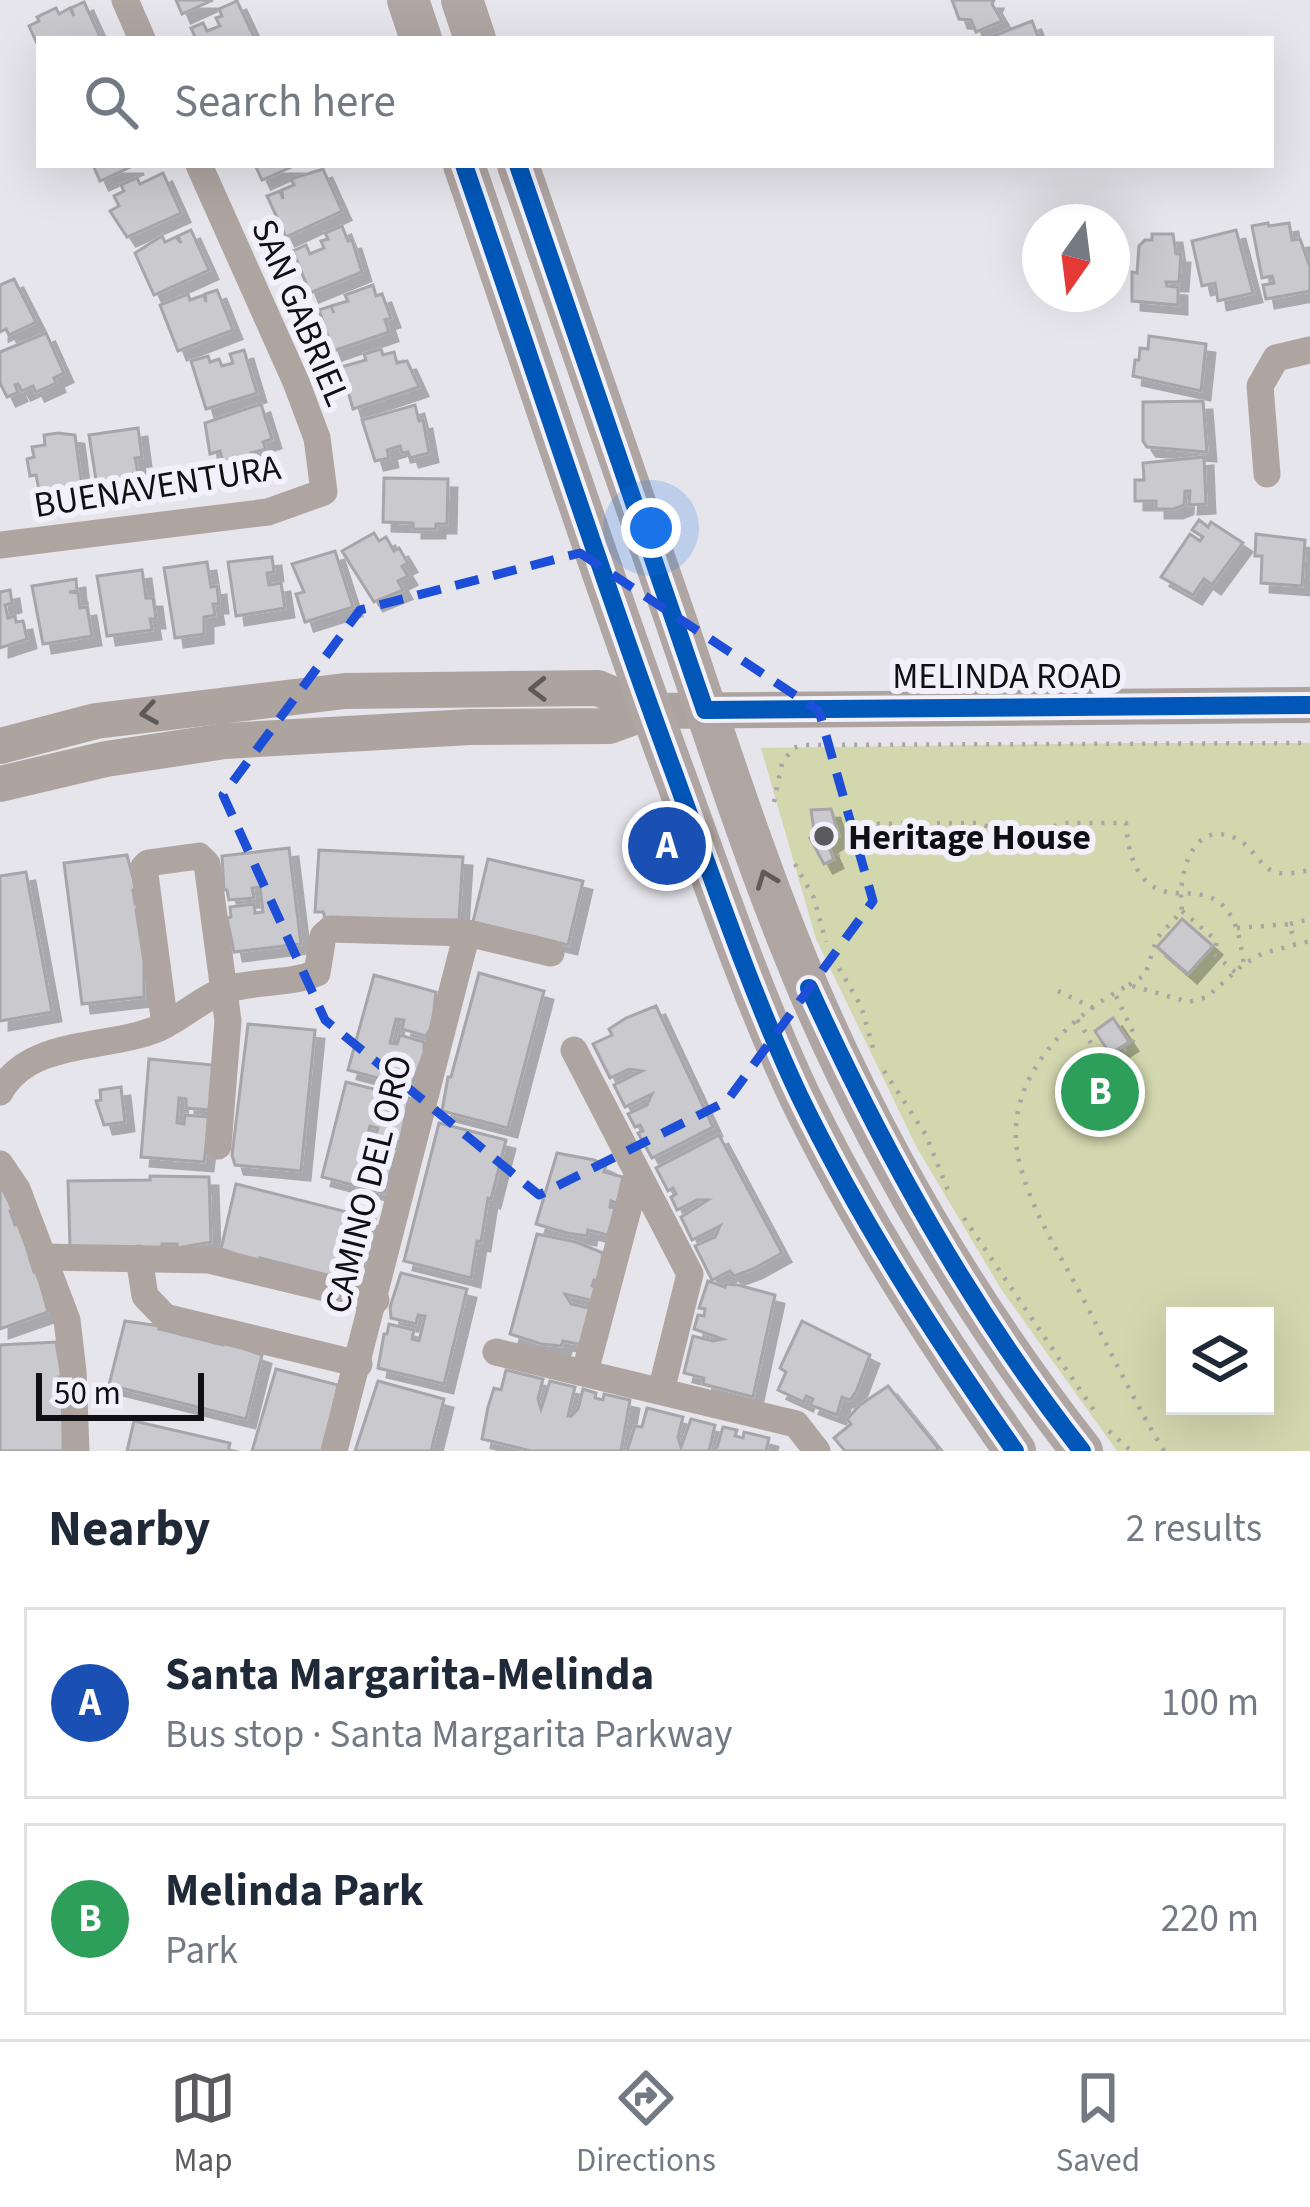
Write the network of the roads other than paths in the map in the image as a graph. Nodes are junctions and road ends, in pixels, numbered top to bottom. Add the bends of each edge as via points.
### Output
1 (125, 0) edge
2 (408, 0) edge
3 (462, 0) edge
4 (141, 36) edge
5 (421, 36) edge
6 (474, 36) edge
7 (200, 168) edge
8 (465, 168) edge
9 (519, 168) edge
10 (1310, 350) edge
11 (1267, 474) dead end
12 (324, 492) joint
13 (0, 545) edge
14 (1310, 705) edge
15 (705, 710) junction
16 (650, 711) junction
17 (0, 746) edge
18 (0, 784) edge
19 (467, 933) junction
20 (551, 953) dead end
21 (224, 990) junction
22 (165, 1025) junction
23 (574, 1050) dead end
24 (0, 1092) edge
25 (218, 1146) dead end
26 (0, 1163) edge
27 (638, 1175) junction
28 (42, 1257) junction
29 (139, 1258) junction
30 (376, 1300) junction
31 (496, 1352) dead end
32 (358, 1364) junction
33 (585, 1372) junction
34 (661, 1391) junction
35 (1095, 1431) edge
36 (76, 1451) edge
37 (334, 1451) edge
38 (817, 1451) edge
39 (1016, 1451) edge

1 - 4 street
2 - 5 main road
3 - 6 main road
7 - 12 street, SAN GABRIEL via 296,382 317,438
8 - 16 main road
9 - 15 main road
10 - 11 street via 1276,358 1260,386
12 - 13 street, BUENAVENTURA via 268,512
14 - 15 main road, MELINDA ROAD
15 - 16 main road, MELINDA ROAD
35 -> 15 main road via 967,1290 880,1139 808,988
16 -> 17 main road, MELINDA ROAD via 598,688 345,691 96,721
16 - 18 main road, MELINDA ROAD via 609,726 225,741
16 - 39 main road via 724,917 800,1095 922,1317
19 - 20 street
19 - 21 street via 331,929 317,973
19 - 30 street, CAMINO DEL ORO
21 - 22 street
21 - 22 street via 205,859 148,863
21 - 25 street
22 - 24 street via 127,1041 61,1050 11,1072
23 - 27 street
26 - 28 street
27 - 33 street
27 - 34 street via 690,1274
28 - 29 street
28 - 36 street via 72,1347
29 - 30 street via 209,1260
29 - 32 street via 145,1296 165,1317
30 - 32 street, CAMINO DEL ORO
31 - 33 street
32 - 37 street, CAMINO DEL ORO
33 - 34 street
34 - 38 street via 796,1424

